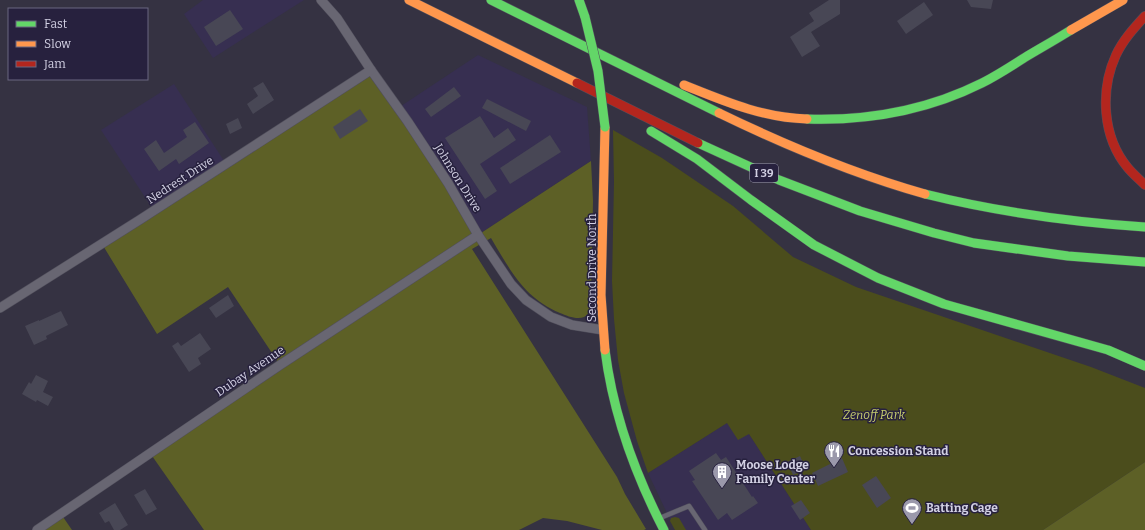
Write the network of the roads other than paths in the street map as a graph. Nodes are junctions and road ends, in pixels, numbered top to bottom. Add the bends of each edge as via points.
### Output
1 (321, 0) edge
2 (409, 0) edge
3 (491, 0) edge
4 (579, 0) edge
5 (1123, 0) edge
6 (1145, 16) edge
7 (588, 49) junction
8 (371, 70) junction
9 (663, 75) dead end
10 (677, 81) dead end
11 (608, 99) junction
12 (1145, 185) edge
13 (1145, 227) edge
14 (478, 235) junction
15 (1145, 262) edge
16 (0, 308) edge
17 (603, 330) junction
18 (1145, 366) edge
19 (658, 519) junction
20 (37, 530) edge
21 (664, 530) edge
22 (705, 530) edge

1 - 8 street, Johnson Drive via 337,18
2 - 11 main road, I 39
3 - 7 main road
4 - 17 main road, Second Drive North, bridge via 601,88 605,127
5 - 10 main road via 976,87 937,103 884,117 842,120 793,119 746,109
6 - 12 main road via 1118,49 1111,68 1106,98 1110,134 1116,149 1128,170
7 - 9 main road via 612,52
7 - 13 main road via 778,140 894,184 962,203 1004,211 1105,225
8 - 14 street, Johnson Drive via 432,159
8 - 16 street, Nedrest Drive
11 - 15 main road, I 39 via 773,177 860,212 974,243 1068,256
11 - 18 main road via 627,116 697,159 814,245 878,278 937,301 1108,350
14 - 17 street, Johnson Drive via 511,284 526,300 551,316 572,325
14 - 20 street, Dubay Avenue
17 - 19 main road, Second Drive North via 620,419 641,481
19 - 21 main road, Second Drive North
19 - 22 lane via 690,506

